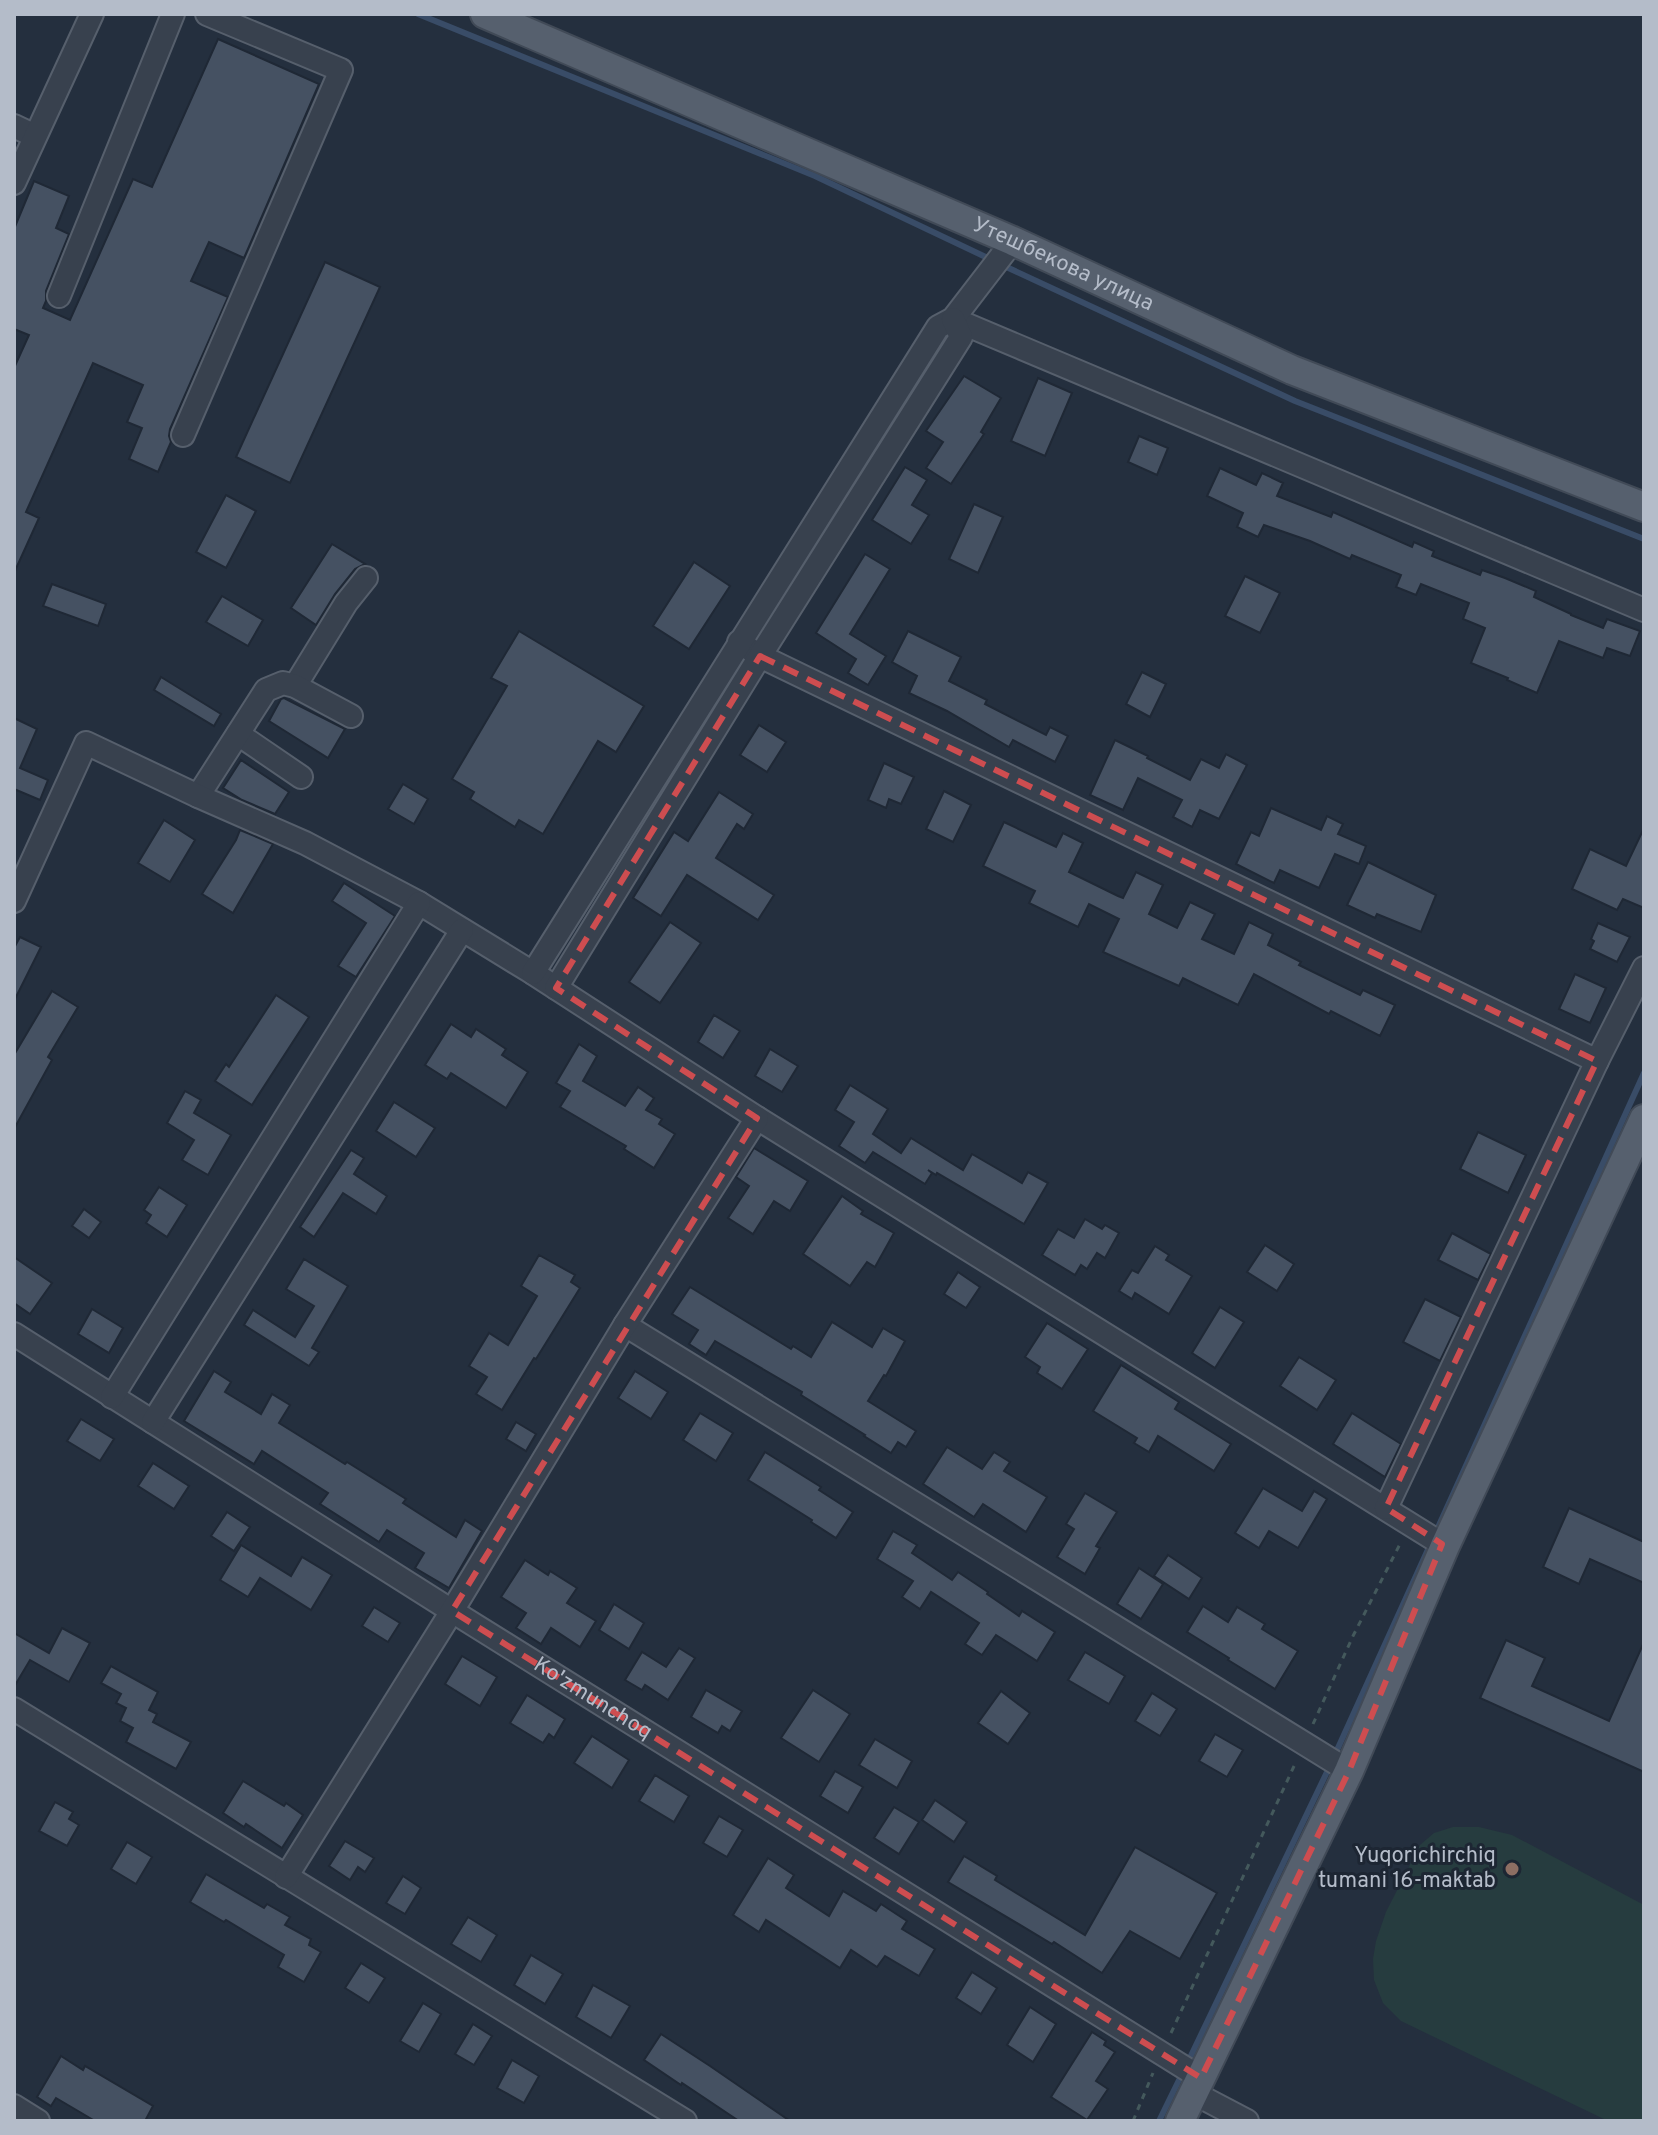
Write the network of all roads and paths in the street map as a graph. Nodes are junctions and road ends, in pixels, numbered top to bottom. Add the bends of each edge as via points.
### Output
1 (92, 14) edge
2 (173, 14) edge
3 (207, 14) edge
4 (485, 14) edge
5 (14, 126) edge
6 (35, 136) junction
7 (14, 183) edge
8 (1013, 241) junction
9 (59, 296) dead end
10 (953, 319) junction
11 (183, 435) dead end
12 (1644, 507) edge
13 (366, 578) dead end
14 (1644, 610) edge
15 (739, 642) junction
16 (760, 656) junction
17 (295, 686) junction
18 (351, 716) dead end
19 (238, 734) junction
20 (301, 777) dead end
21 (198, 796) junction
22 (14, 901) edge
23 (419, 903) junction
24 (462, 930) junction
25 (1644, 968) edge
26 (533, 973) junction
27 (556, 988) junction
28 (1597, 1061) junction
29 (757, 1118) junction
30 (1644, 1119) edge
31 (1644, 1149) edge
32 (625, 1325) junction
33 (14, 1334) edge
34 (112, 1397) junction
35 (153, 1422) junction
36 (1386, 1508) junction
37 (1414, 1527) junction
38 (1444, 1545) junction
39 (452, 1611) junction
40 (14, 1709) edge
41 (1309, 1747) junction
42 (1343, 1767) junction
43 (286, 1877) junction
44 (1167, 2058) junction
45 (1200, 2093) edge
46 (14, 2106) edge
47 (38, 2121) edge
48 (685, 2121) edge
49 (1133, 2121) edge
50 (1180, 2121) edge
51 (1247, 2121) edge

1 - 6 street
2 - 9 street
3 - 11 street via 341,70
4 - 8 main road, Утешбекова улица
5 - 6 street
6 - 7 street
8 - 10 street
8 - 12 main road, Утешбекова улица via 1292,370
10 - 14 street
10 - 15 street via 938,327
10 - 16 street via 961,337
13 - 17 street
15 - 16 street
15 - 26 street
16 - 27 street
16 - 28 street
17 - 18 street
17 - 19 street via 283,683 266,690
19 - 20 street
19 - 21 street
21 - 22 street via 86,743
21 - 23 street via 305,843
23 - 24 street
23 - 34 street
24 - 26 street
24 - 35 street
25 - 28 street
26 - 27 street
27 - 29 street
28 - 36 street
29 - 32 street
29 - 36 street
30 - 38 main road
31 - 45 main road via 1449,1568 1361,1781
32 - 39 street
32 - 41 street
33 - 34 street, Ko'zmunchoq
34 - 35 street, Ko'zmunchoq
35 - 39 street, Ko'zmunchoq
36 - 37 street
37 - 38 street
37 - 41 path via 1353,1636
38 - 42 main road
39 - 43 street
39 - 44 street, Ko'zmunchoq
40 - 43 street
41 - 42 street
41 - 44 path
42 - 45 main road
43 - 48 street
44 - 45 street, Ko'zmunchoq
44 - 49 path
45 - 50 main road
45 - 51 street, Ko'zmunchoq
46 - 47 street

